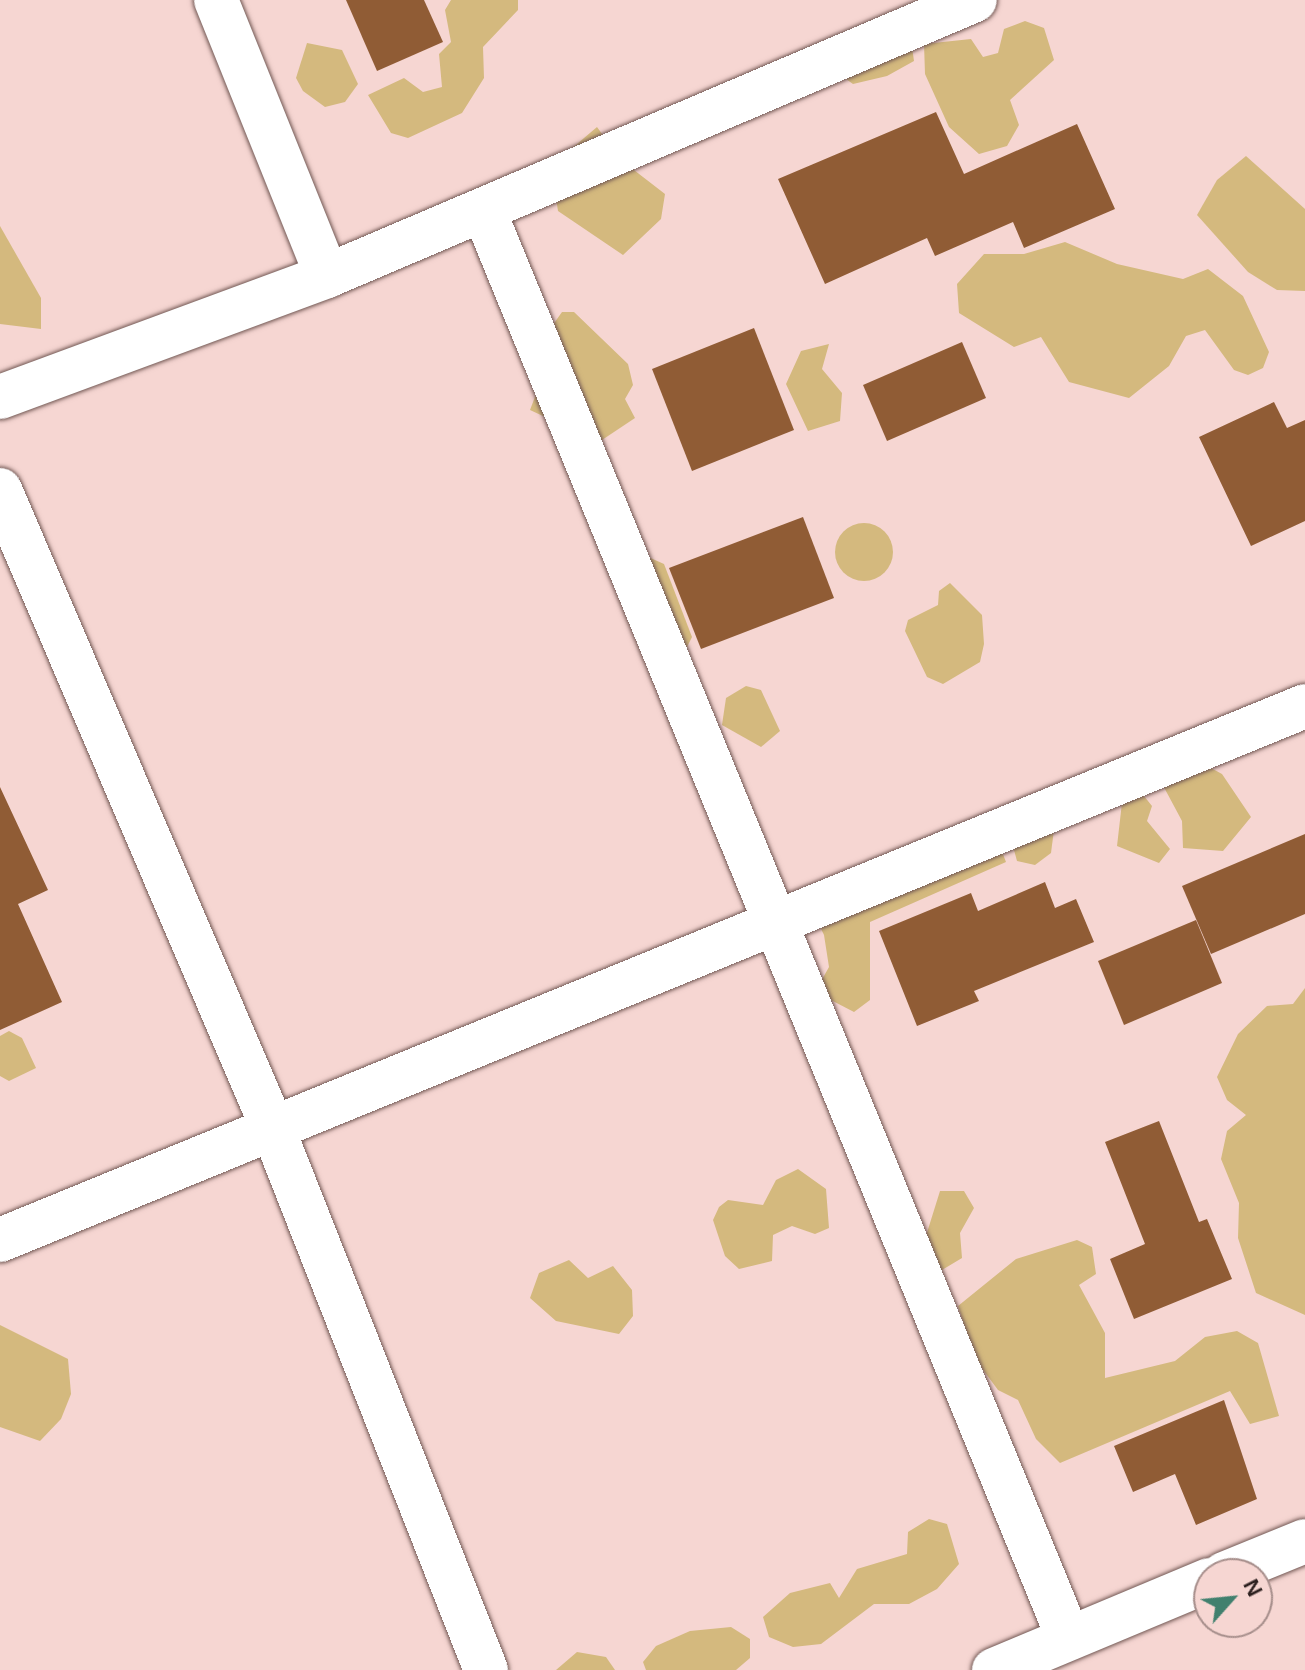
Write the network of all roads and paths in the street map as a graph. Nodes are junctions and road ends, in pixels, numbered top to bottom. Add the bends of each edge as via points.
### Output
1 (216, 0) edge
2 (975, 0) edge
3 (908, 12) edge
4 (484, 211) junction
5 (327, 276) junction
6 (0, 397) edge
7 (0, 490) edge
8 (1305, 706) edge
9 (772, 921) junction
10 (271, 1124) junction
11 (0, 1240) edge
12 (1305, 1541) edge
13 (1263, 1558) edge
14 (1193, 1586) edge
15 (1068, 1637) junction
16 (486, 1670) edge
17 (994, 1670) edge

1 - 5 street
2 - 3 street
3 - 4 street
4 - 5 street
4 - 9 street
5 - 6 street
7 - 10 street
8 - 9 street
9 - 10 street
9 - 15 street
10 - 11 street
10 - 16 street
12 - 13 street
14 - 15 street
15 - 17 street

